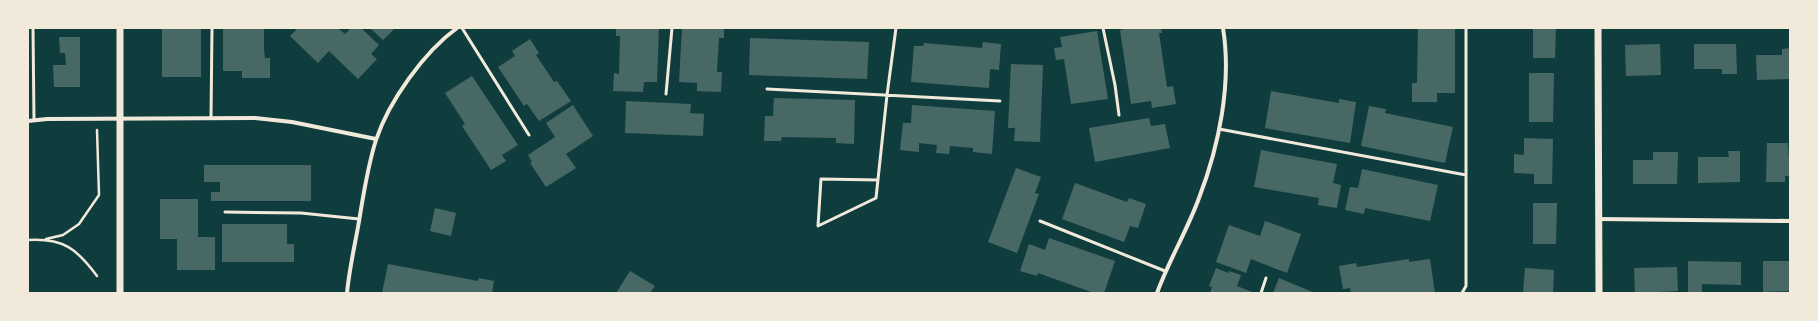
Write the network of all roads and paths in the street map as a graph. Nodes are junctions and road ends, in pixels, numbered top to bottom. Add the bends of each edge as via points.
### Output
1 (33, 28) edge
2 (120, 28) edge
3 (212, 28) edge
4 (457, 28) edge
5 (462, 28) edge
6 (672, 28) edge
7 (896, 28) edge
8 (1103, 28) edge
9 (1223, 28) edge
10 (1466, 28) edge
11 (1598, 28) edge
12 (767, 89) dead end
13 (666, 94) dead end
14 (887, 95) junction
15 (1000, 102) dead end
16 (1119, 115) dead end
17 (97, 118) junction
18 (120, 118) junction
19 (211, 118) junction
20 (34, 120) junction
21 (28, 121) edge
22 (1219, 129) junction
23 (530, 135) dead end
24 (376, 139) junction
25 (1466, 175) junction
26 (878, 180) junction
27 (225, 212) dead end
28 (359, 219) junction
29 (1598, 219) junction
30 (1040, 221) dead end
31 (1790, 221) edge
32 (46, 239) junction
33 (28, 240) edge
34 (1166, 271) junction
35 (97, 276) dead end
36 (1266, 278) dead end
37 (120, 293) edge
38 (347, 293) edge
39 (1157, 293) edge
40 (1261, 293) edge
41 (1462, 293) edge
42 (1599, 293) edge

1 - 20 lane
2 - 18 street
3 - 19 lane
4 - 24 street via 438,44 408,78
5 - 23 lane
6 - 13 lane
7 - 14 lane
8 - 16 lane
9 - 22 street via 1226,59 1225,91
10 - 25 lane
11 - 29 street
12 - 14 lane
14 - 15 lane
14 - 26 lane
17 - 18 street
17 - 20 street
17 - 32 path via 98,195 79,224 63,235
18 - 19 street
18 - 37 street
19 - 24 street via 255,118 292,122
20 - 21 street
22 - 25 lane
22 - 34 street via 1199,199
24 - 28 street
25 - 41 lane via 1466,286
26 - 26 lane via 821,179 818,226 876,198
27 - 28 lane via 301,213
28 - 38 street
29 - 31 street
29 - 42 street
30 - 34 lane
32 - 33 path
32 - 35 path via 67,246 83,256
34 - 39 street
36 - 40 lane

